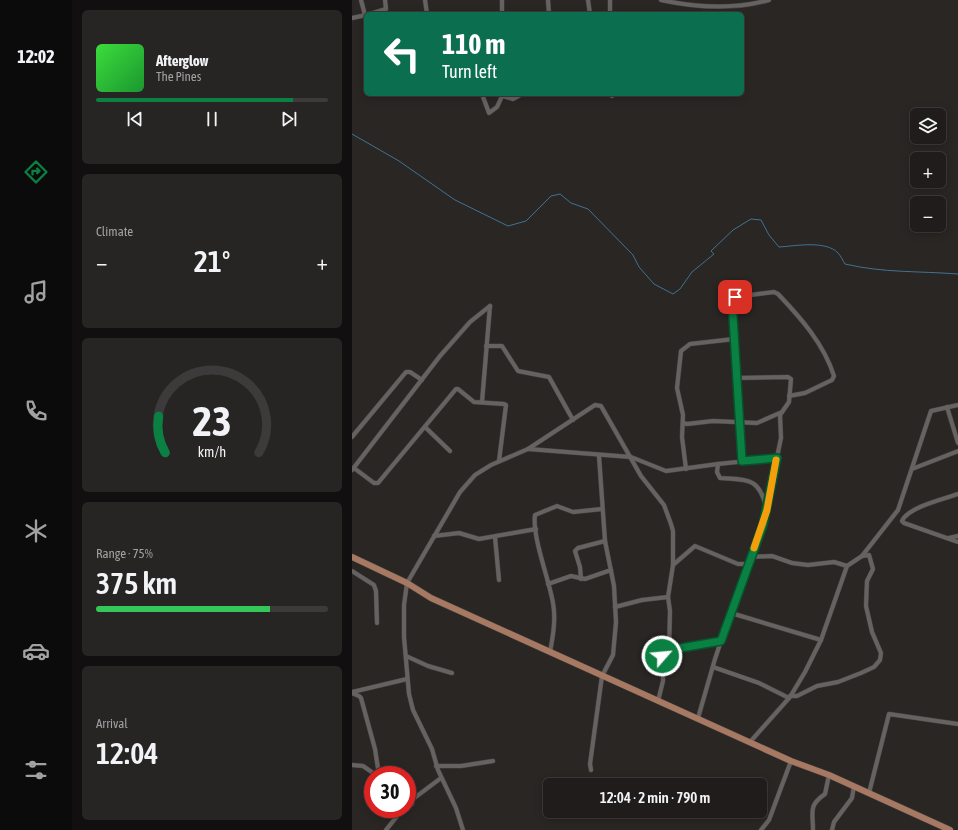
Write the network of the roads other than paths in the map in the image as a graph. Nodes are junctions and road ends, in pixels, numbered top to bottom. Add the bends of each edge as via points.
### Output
1 (361, 0) edge
2 (385, 0) edge
3 (425, 0) edge
4 (502, 0) edge
5 (548, 0) edge
6 (588, 0) edge
7 (610, 0) edge
8 (662, 0) edge
9 (769, 0) edge
10 (364, 12) edge
11 (376, 12) edge
12 (428, 12) edge
13 (502, 12) edge
14 (549, 12) edge
15 (590, 12) edge
16 (610, 12) edge
17 (364, 15) edge
18 (352, 18) edge
19 (483, 96) edge
20 (502, 96) edge
21 (506, 96) edge
22 (518, 96) edge
23 (734, 339) junction
24 (486, 346) junction
25 (736, 378) junction
26 (422, 380) junction
27 (789, 396) junction
28 (482, 402) junction
29 (958, 405) edge
30 (947, 407) junction
31 (782, 412) junction
32 (572, 420) junction
33 (740, 422) junction
34 (683, 423) junction
35 (425, 428) junction
36 (352, 437) edge
37 (958, 443) edge
38 (528, 449) junction
39 (450, 451) dead end
40 (958, 451) edge
41 (599, 456) junction
42 (631, 457) junction
43 (777, 458) junction
44 (499, 461) junction
45 (742, 461) junction
46 (718, 464) junction
47 (353, 469) edge
48 (686, 469) junction
49 (912, 469) junction
50 (958, 494) edge
51 (602, 509) junction
52 (767, 510) junction
53 (536, 529) junction
54 (434, 536) junction
55 (495, 536) junction
56 (958, 536) edge
57 (949, 538) junction
58 (605, 541) junction
59 (958, 542) edge
60 (862, 556) junction
61 (352, 557) edge
62 (750, 557) junction
63 (673, 564) junction
64 (738, 564) junction
65 (748, 564) junction
66 (847, 566) junction
67 (611, 570) junction
68 (352, 571) edge
69 (745, 572) junction
70 (580, 579) junction
71 (499, 580) dead end
72 (407, 583) junction
73 (548, 584) junction
74 (668, 597) junction
75 (615, 607) junction
76 (731, 613) junction
77 (377, 623) dead end
78 (821, 640) junction
79 (721, 641) junction
80 (669, 650) junction
81 (550, 652) junction
82 (406, 656) junction
83 (713, 667) junction
84 (452, 673) dead end
85 (602, 676) junction
86 (407, 679) junction
87 (352, 692) edge
88 (790, 697) junction
89 (658, 701) junction
90 (698, 718) junction
91 (958, 724) edge
92 (750, 742) junction
93 (492, 761) dead end
94 (791, 761) junction
95 (352, 765) edge
96 (376, 766) edge
97 (436, 766) junction
98 (364, 767) edge
99 (591, 770) dead end
100 (829, 775) junction
101 (441, 778) junction
102 (854, 786) junction
103 (869, 793) junction
104 (416, 797) edge
105 (396, 818) edge
106 (386, 830) edge
107 (463, 830) edge
108 (761, 830) edge
109 (813, 830) edge
110 (832, 830) edge
111 (950, 830) edge

1 - 10 street
2 - 11 street via 386,9
3 - 12 street
4 - 13 street
5 - 14 street
6 - 15 street
7 - 16 street
8 - 9 street via 693,6 733,8
17 - 18 street
19 - 20 street via 489,113 496,109
21 - 22 street via 513,99
23 - 25 street
23 - 27 street via 733,299 774,292 778,294 802,320 834,376 832,380 805,393
23 - 34 street via 690,344 683,349 677,388
24 - 26 street via 490,306 470,322
24 - 28 street
24 - 32 street via 502,346 518,371 549,376
25 - 27 street via 790,378
25 - 33 street
26 - 36 street via 406,372
26 - 47 street
27 - 31 street via 787,406
28 - 35 street via 471,401 456,389
28 - 44 street via 506,406
29 - 30 street
30 - 37 street
30 - 49 street via 931,411
31 - 33 street via 757,423
31 - 43 street
32 - 38 street
32 - 42 street via 595,405 600,406
33 - 34 street
33 - 45 street
34 - 48 street
35 - 39 street
35 - 47 street via 378,483
38 - 41 street
38 - 44 street
40 - 49 street
41 - 42 street
41 - 51 street
42 - 48 street via 662,471
42 - 63 street via 641,476 664,505 668,515 673,531
43 - 45 street
43 - 52 street
44 - 54 street via 475,475 467,483
45 - 46 street
46 - 48 street
46 - 52 street via 717,472 720,478 744,480 757,486 763,493
49 - 60 street via 898,510
50 - 57 street via 912,511 904,516 902,521 904,524
51 - 53 street via 573,512 557,506 536,513
51 - 58 street
52 - 62 street
53 - 55 street
53 - 73 street
54 - 55 street via 459,533 475,539
54 - 72 street
55 - 71 street
56 - 57 street
57 - 59 street
58 - 67 street
58 - 70 street via 575,551 580,567
60 - 66 street
60 - 88 street via 869,555 873,569 866,581 866,606 872,632 881,653 880,660 874,667 861,673
61 - 72 main road
62 - 65 street
62 - 66 street via 772,556 792,563 808,565 834,562
63 - 64 street via 695,546
63 - 74 street
64 - 65 street
64 - 69 street
65 - 69 street
66 - 78 street
67 - 70 street
67 - 75 street
68 - 77 street via 374,585
69 - 76 street
70 - 73 street via 570,576
72 - 81 main road via 431,598
72 - 82 street via 403,618
73 - 81 street via 554,610
74 - 75 street via 638,600
74 - 80 street
75 - 85 street via 614,650
76 - 78 street
76 - 79 street
78 - 88 street
79 - 80 street
79 - 83 street
80 - 89 street via 662,654 663,681
81 - 85 main road
82 - 84 street
82 - 86 street
83 - 88 street
83 - 90 street
85 - 89 main road
85 - 99 street
86 - 87 street
86 - 97 street via 414,710 432,749
87 - 96 street via 361,698 375,749
88 - 92 street
89 - 90 main road
90 - 92 main road
91 - 103 street via 889,714
92 - 94 main road
93 - 97 street via 461,766
94 - 100 main road
94 - 108 street via 769,820
95 - 98 street
97 - 101 street
100 - 102 main road
100 - 109 street via 825,794 812,806
101 - 104 street
101 - 107 street via 456,808
102 - 103 main road
102 - 110 street via 852,798 834,822
103 - 111 main road
105 - 106 street

